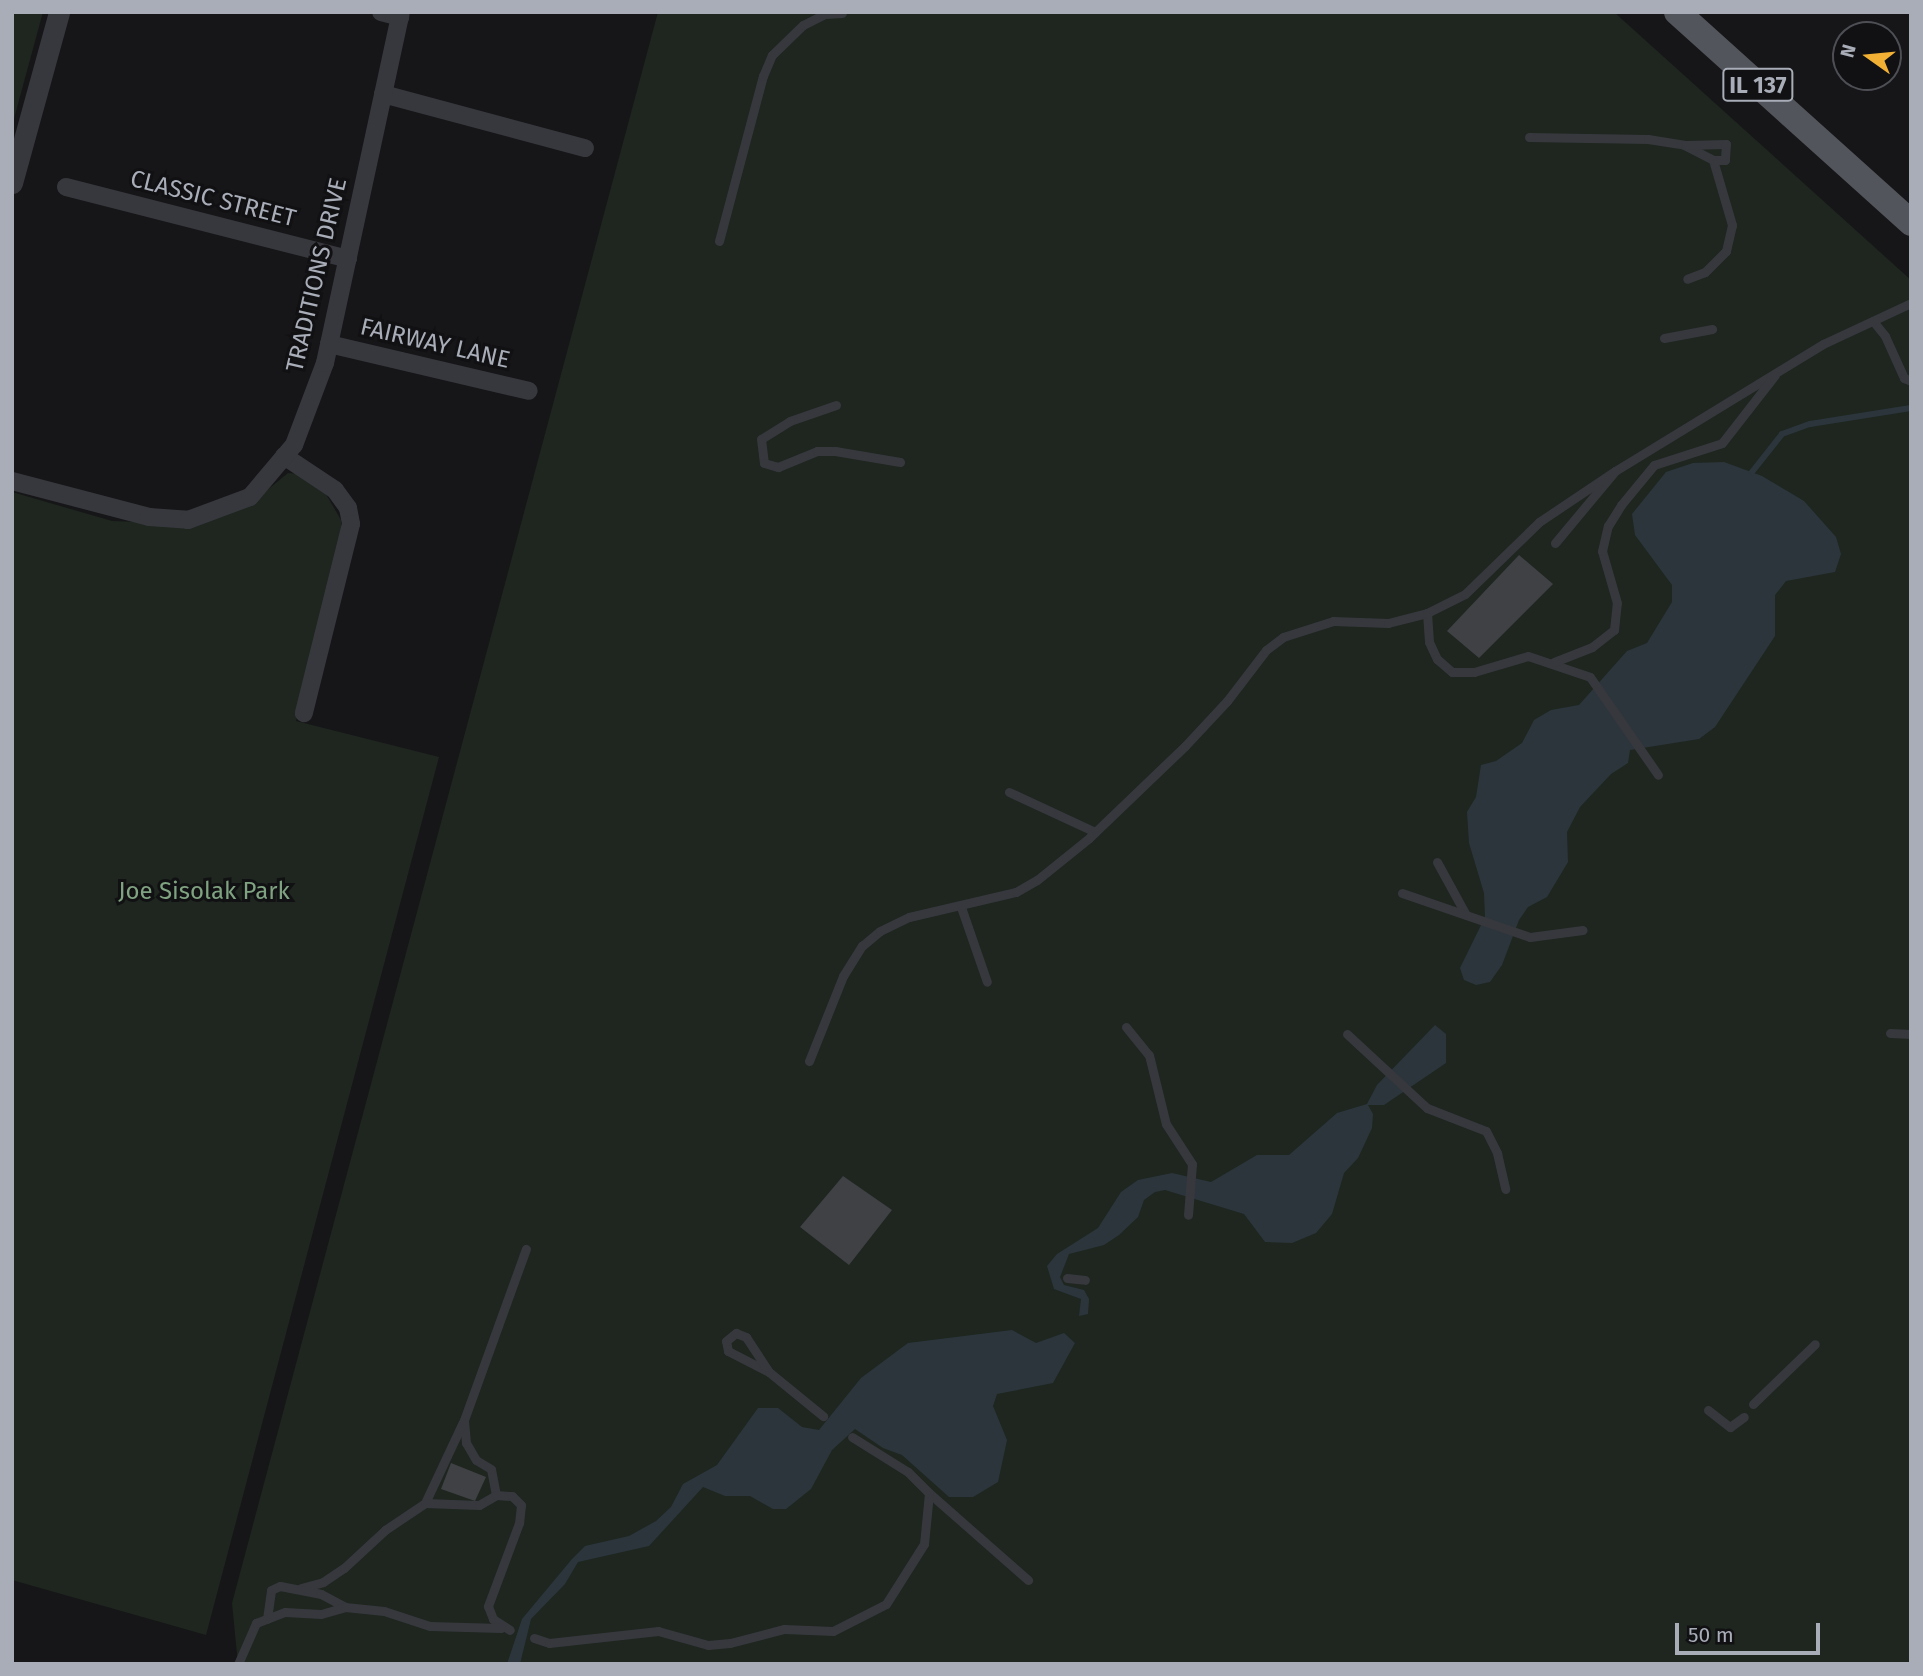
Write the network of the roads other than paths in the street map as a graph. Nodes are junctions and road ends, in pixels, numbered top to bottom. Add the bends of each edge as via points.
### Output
1 (58, 12) edge
2 (381, 12) edge
3 (1677, 12) edge
4 (842, 13) edge
5 (401, 15) edge
6 (383, 94) junction
7 (1529, 137) dead end
8 (1684, 145) junction
9 (585, 148) dead end
10 (1713, 160) junction
11 (12, 183) edge
12 (66, 187) dead end
13 (1911, 223) edge
14 (719, 241) dead end
15 (348, 259) junction
16 (1687, 279) dead end
17 (1911, 303) edge
18 (1873, 321) junction
19 (1712, 328) dead end
20 (1664, 338) dead end
21 (329, 344) junction
22 (1779, 370) junction
23 (1911, 380) edge
24 (529, 391) dead end
25 (836, 405) dead end
26 (285, 456) junction
27 (900, 462) dead end
28 (1615, 471) junction
29 (12, 481) edge
30 (1555, 543) dead end
31 (1427, 613) junction
32 (1554, 662) junction
33 (304, 713) dead end
34 (1658, 775) dead end
35 (1009, 792) dead end
36 (1096, 832) junction
37 (1437, 862) dead end
38 (1402, 894) dead end
39 (961, 907) junction
40 (1466, 915) junction
41 (1583, 930) dead end
42 (987, 982) dead end
43 (1126, 1027) dead end
44 (1890, 1033) dead end
45 (1347, 1034) dead end
46 (1911, 1034) edge
47 (809, 1061) dead end
48 (1505, 1189) dead end
49 (1188, 1215) dead end
50 (526, 1249) dead end
51 (1067, 1278) dead end
52 (1085, 1280) dead end
53 (1815, 1345) dead end
54 (769, 1372) junction
55 (1753, 1404) dead end
56 (1708, 1410) dead end
57 (823, 1416) dead end
58 (1744, 1417) dead end
59 (464, 1420) junction
60 (852, 1437) dead end
61 (929, 1493) junction
62 (496, 1495) junction
63 (425, 1503) junction
64 (1028, 1580) dead end
65 (301, 1588) junction
66 (345, 1607) junction
67 (267, 1619) junction
68 (534, 1638) dead end
69 (238, 1664) edge

1 - 11 street
2 - 5 street
3 - 13 main road, IL 137
4 - 14 lane via 825,14 803,25 772,55
5 - 6 street, TRADITIONS DRIVE
6 - 9 street
6 - 15 street, TRADITIONS DRIVE
7 - 8 lane via 1648,139
8 - 10 lane
8 - 10 lane via 1726,144 1726,160
10 - 16 lane via 1732,225 1726,251 1705,272
12 - 15 street, CLASSIC STREET
15 - 21 street, TRADITIONS DRIVE
17 - 18 lane
18 - 22 lane
18 - 23 lane via 1904,377
19 - 20 lane
21 - 24 street, FAIRWAY LANE
21 - 26 street, TRADITIONS DRIVE via 294,445
22 - 28 lane
22 - 32 lane via 1722,443 1654,465 1621,505 1608,526 1602,551 1617,603 1614,630 1592,647
25 - 27 lane via 790,421 761,439 764,463 778,467 817,451
26 - 29 street, TRADITIONS DRIVE via 250,497 188,520 149,517
26 - 33 street via 335,490 348,508 351,524
28 - 30 lane
28 - 31 lane via 1539,522 1465,594
31 - 32 lane via 1429,642 1437,659 1452,672 1474,672 1528,656
31 - 36 lane via 1377,624 1333,621 1283,637 1266,650 1185,746
32 - 34 lane via 1598,683
35 - 36 lane
36 - 39 lane via 1016,892
37 - 40 lane
38 - 40 lane
39 - 42 lane
39 - 47 lane via 909,917 862,946 843,976
40 - 41 lane via 1530,937
43 - 49 lane via 1149,1055 1167,1124 1192,1164
44 - 46 lane
45 - 48 lane via 1427,1108 1486,1131 1497,1153
50 - 59 lane
51 - 52 lane
53 - 55 lane
54 - 54 lane via 746,1337 736,1333 726,1341 728,1351
54 - 57 lane
56 - 58 lane via 1730,1427
59 - 62 lane via 466,1443 476,1460 491,1469
59 - 63 lane
60 - 61 lane via 908,1472
61 - 64 lane
61 - 68 lane via 924,1544 911,1571 886,1604 833,1630 784,1629 708,1645 658,1631 549,1643
62 - 63 lane via 479,1505
62 - 66 lane via 512,1496 522,1505 488,1606 493,1619 510,1630 430,1626 384,1611
63 - 65 lane via 385,1530 344,1568 323,1582
65 - 66 lane
65 - 67 lane via 271,1590
66 - 67 lane via 321,1614 285,1612
67 - 69 lane via 256,1623

